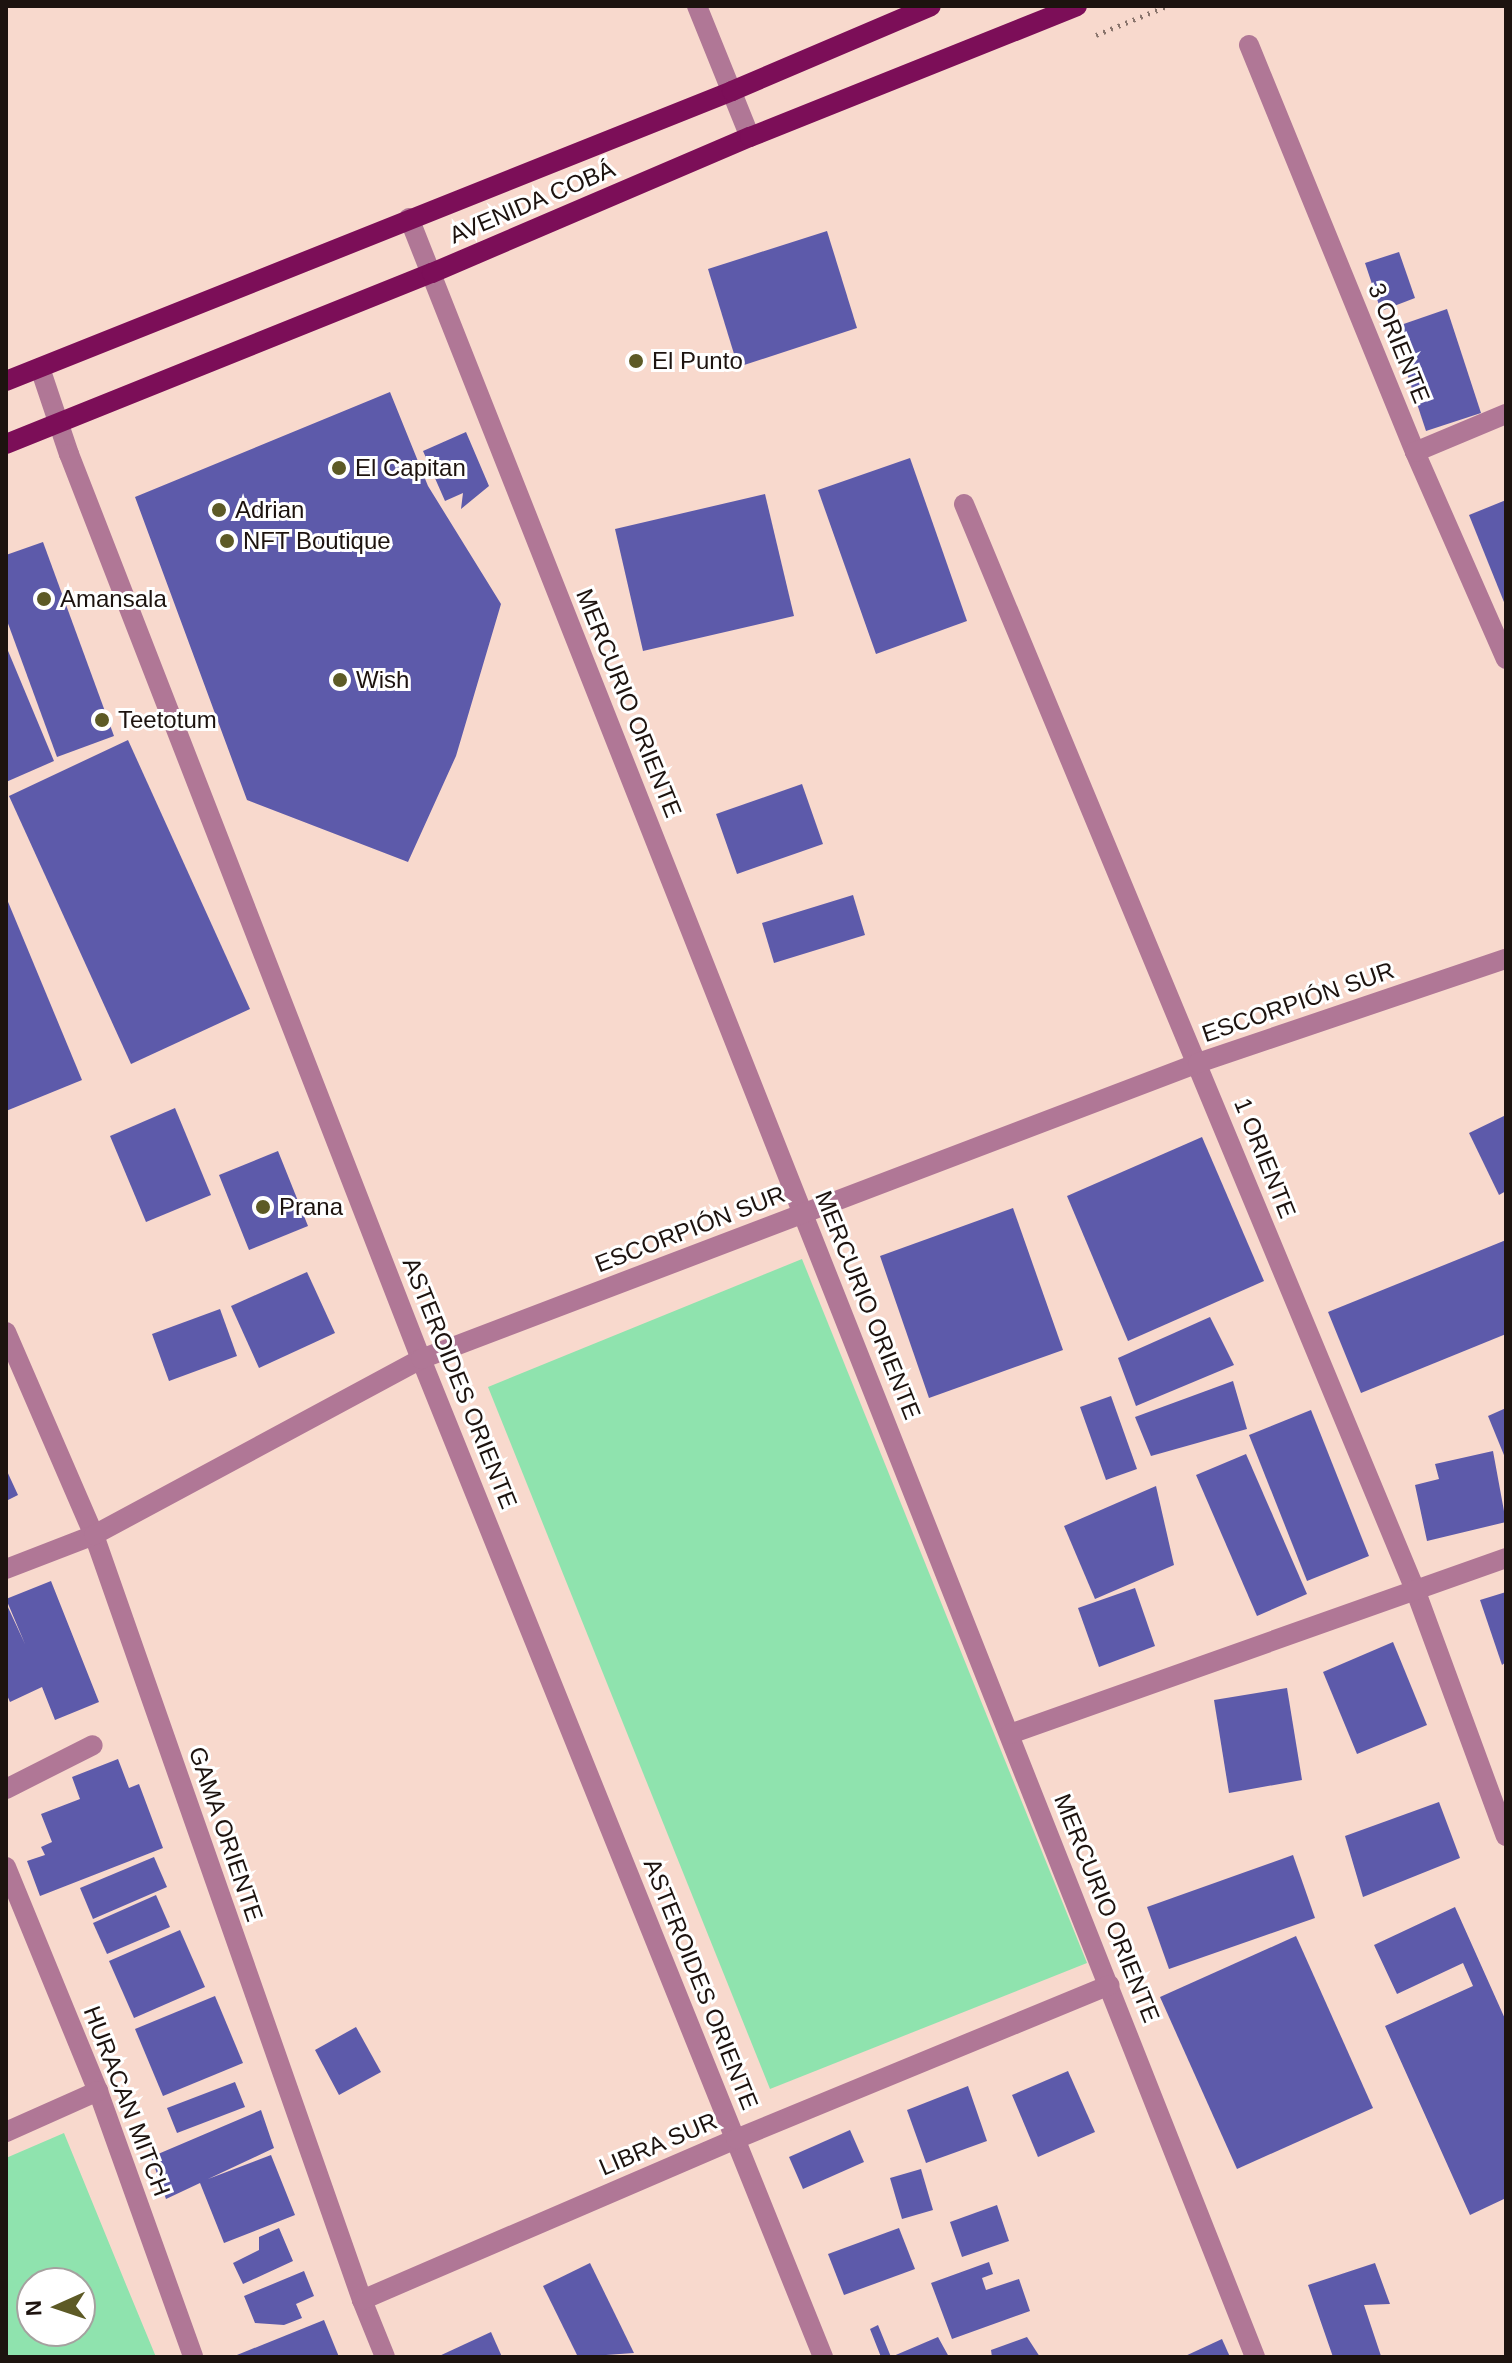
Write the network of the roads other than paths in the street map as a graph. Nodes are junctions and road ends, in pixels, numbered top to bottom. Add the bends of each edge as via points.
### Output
1 (697, 6) edge
2 (931, 6) edge
3 (1077, 6) edge
4 (1249, 45) dead end
5 (732, 91) junction
6 (750, 137) junction
7 (409, 218) junction
8 (432, 273) junction
9 (40, 368) junction
10 (6, 381) edge
11 (1506, 414) edge
12 (58, 424) junction
13 (6, 444) edge
14 (1415, 452) junction
15 (964, 504) dead end
16 (1506, 659) edge
17 (1506, 959) edge
18 (1198, 1063) junction
19 (803, 1213) junction
20 (6, 1332) edge
21 (421, 1359) junction
22 (94, 1535) junction
23 (1506, 1558) edge
24 (6, 1569) edge
25 (1416, 1592) junction
26 (1010, 1734) junction
27 (93, 1745) dead end
28 (6, 1789) edge
29 (1506, 1836) edge
30 (6, 1867) edge
31 (1110, 1985) junction
32 (98, 2091) junction
33 (6, 2132) edge
34 (736, 2139) junction
35 (362, 2300) junction
36 (193, 2357) edge
37 (385, 2357) edge
38 (823, 2357) edge
39 (1255, 2357) edge

1 - 5 street
2 - 5 main road, AVENIDA COBÁ
3 - 6 main road, AVENIDA COBÁ
4 - 14 street, 3 ORIENTE
5 - 6 street
5 - 7 main road, AVENIDA COBÁ
6 - 8 main road, AVENIDA COBÁ
7 - 8 street, MERCURIO ORIENTE
7 - 9 main road, AVENIDA COBÁ
8 - 12 main road, AVENIDA COBÁ
8 - 19 street, MERCURIO ORIENTE
9 - 10 main road, AVENIDA COBÁ
9 - 12 street, ASTEROIDES ORIENTE
11 - 14 street
12 - 13 main road, AVENIDA COBÁ
12 - 21 street, ASTEROIDES ORIENTE
14 - 16 street, 3 ORIENTE
15 - 18 street, 1 ORIENTE
17 - 18 street, ESCORPIÓN SUR
18 - 19 street, ESCORPIÓN SUR
18 - 25 street, 1 ORIENTE
19 - 21 street, ESCORPIÓN SUR
19 - 26 street, MERCURIO ORIENTE
20 - 22 street, GAMA ORIENTE
21 - 22 street, ESCORPIÓN SUR
21 - 34 street, ASTEROIDES ORIENTE
22 - 24 street, ESCORPIÓN SUR
22 - 35 street, GAMA ORIENTE
23 - 25 street
25 - 26 street
25 - 29 street, 1 ORIENTE
26 - 31 street, MERCURIO ORIENTE
27 - 28 street
30 - 32 street, HURACAN MITCH
31 - 34 street, LIBRA SUR
31 - 39 street, MERCURIO ORIENTE
32 - 33 street
32 - 36 street, HURACAN MITCH
34 - 35 street, LIBRA SUR
34 - 38 street, ASTEROIDES ORIENTE
35 - 37 street, GAMA ORIENTE

